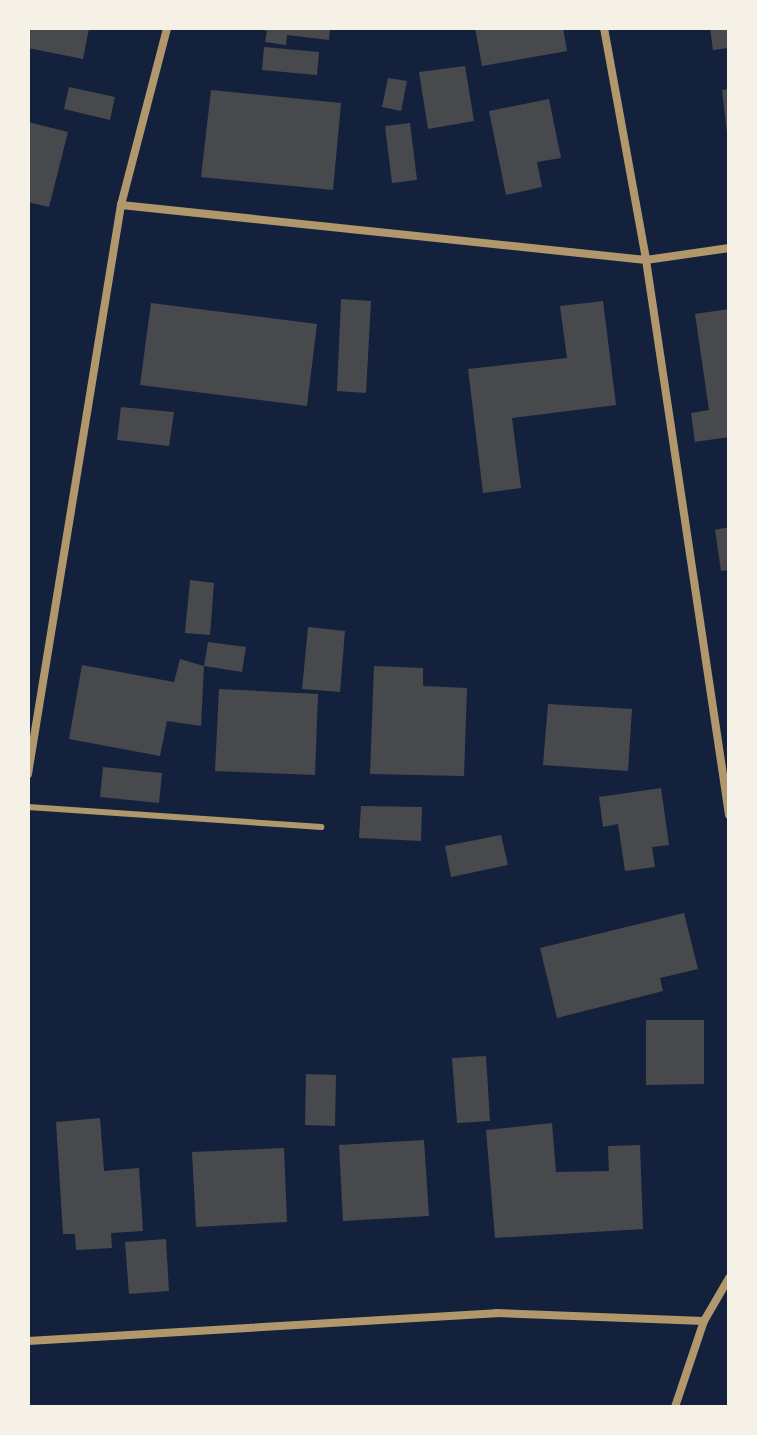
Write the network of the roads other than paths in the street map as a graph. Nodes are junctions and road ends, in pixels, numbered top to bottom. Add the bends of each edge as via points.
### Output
1 (167, 28) edge
2 (604, 28) edge
3 (121, 205) junction
4 (729, 248) edge
5 (646, 260) junction
6 (30, 745) edge
7 (28, 774) edge
8 (28, 807) edge
9 (729, 815) edge
10 (321, 827) dead end
11 (729, 1278) edge
12 (704, 1321) junction
13 (28, 1341) edge
14 (675, 1407) edge

1 - 3 street
2 - 5 street
3 - 5 street
3 - 6 street
4 - 5 street
5 - 9 street
6 - 7 street
8 - 10 lane
11 - 12 street
12 - 13 street via 496,1313
12 - 14 street

